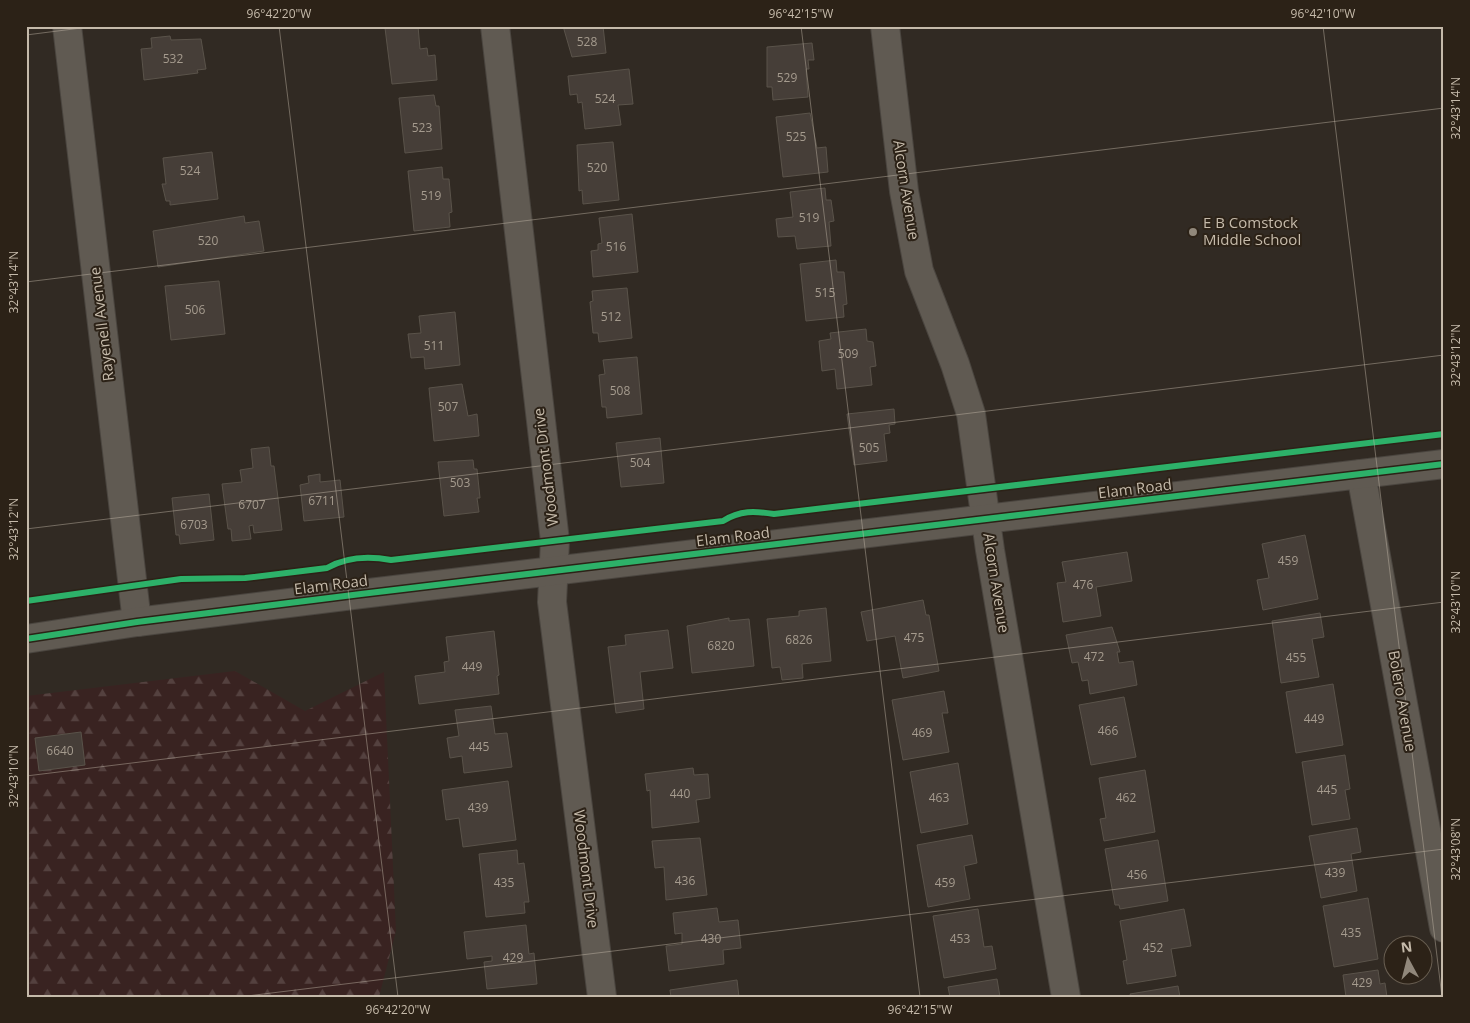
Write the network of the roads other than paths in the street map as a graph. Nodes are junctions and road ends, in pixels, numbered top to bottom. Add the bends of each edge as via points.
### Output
1 (67, 26) edge
2 (495, 26) edge
3 (885, 26) edge
4 (1444, 464) edge
5 (1361, 474) junction
6 (986, 520) junction
7 (554, 572) junction
8 (137, 622) junction
9 (26, 639) edge
10 (1444, 928) edge
11 (602, 997) edge
12 (1066, 997) edge

1 - 8 street, Rayenell Avenue
2 - 7 street, Woodmont Drive via 555,541
3 - 6 street, Alcorn Avenue via 904,191 919,271 971,414
4 - 5 street, Elam Road
5 - 6 street, Elam Road
5 - 10 street, Bolero Avenue
6 - 7 street, Elam Road
6 - 12 street, Alcorn Avenue
7 - 8 street, Elam Road
7 - 11 street, Woodmont Drive via 552,602
8 - 9 street, Elam Road

